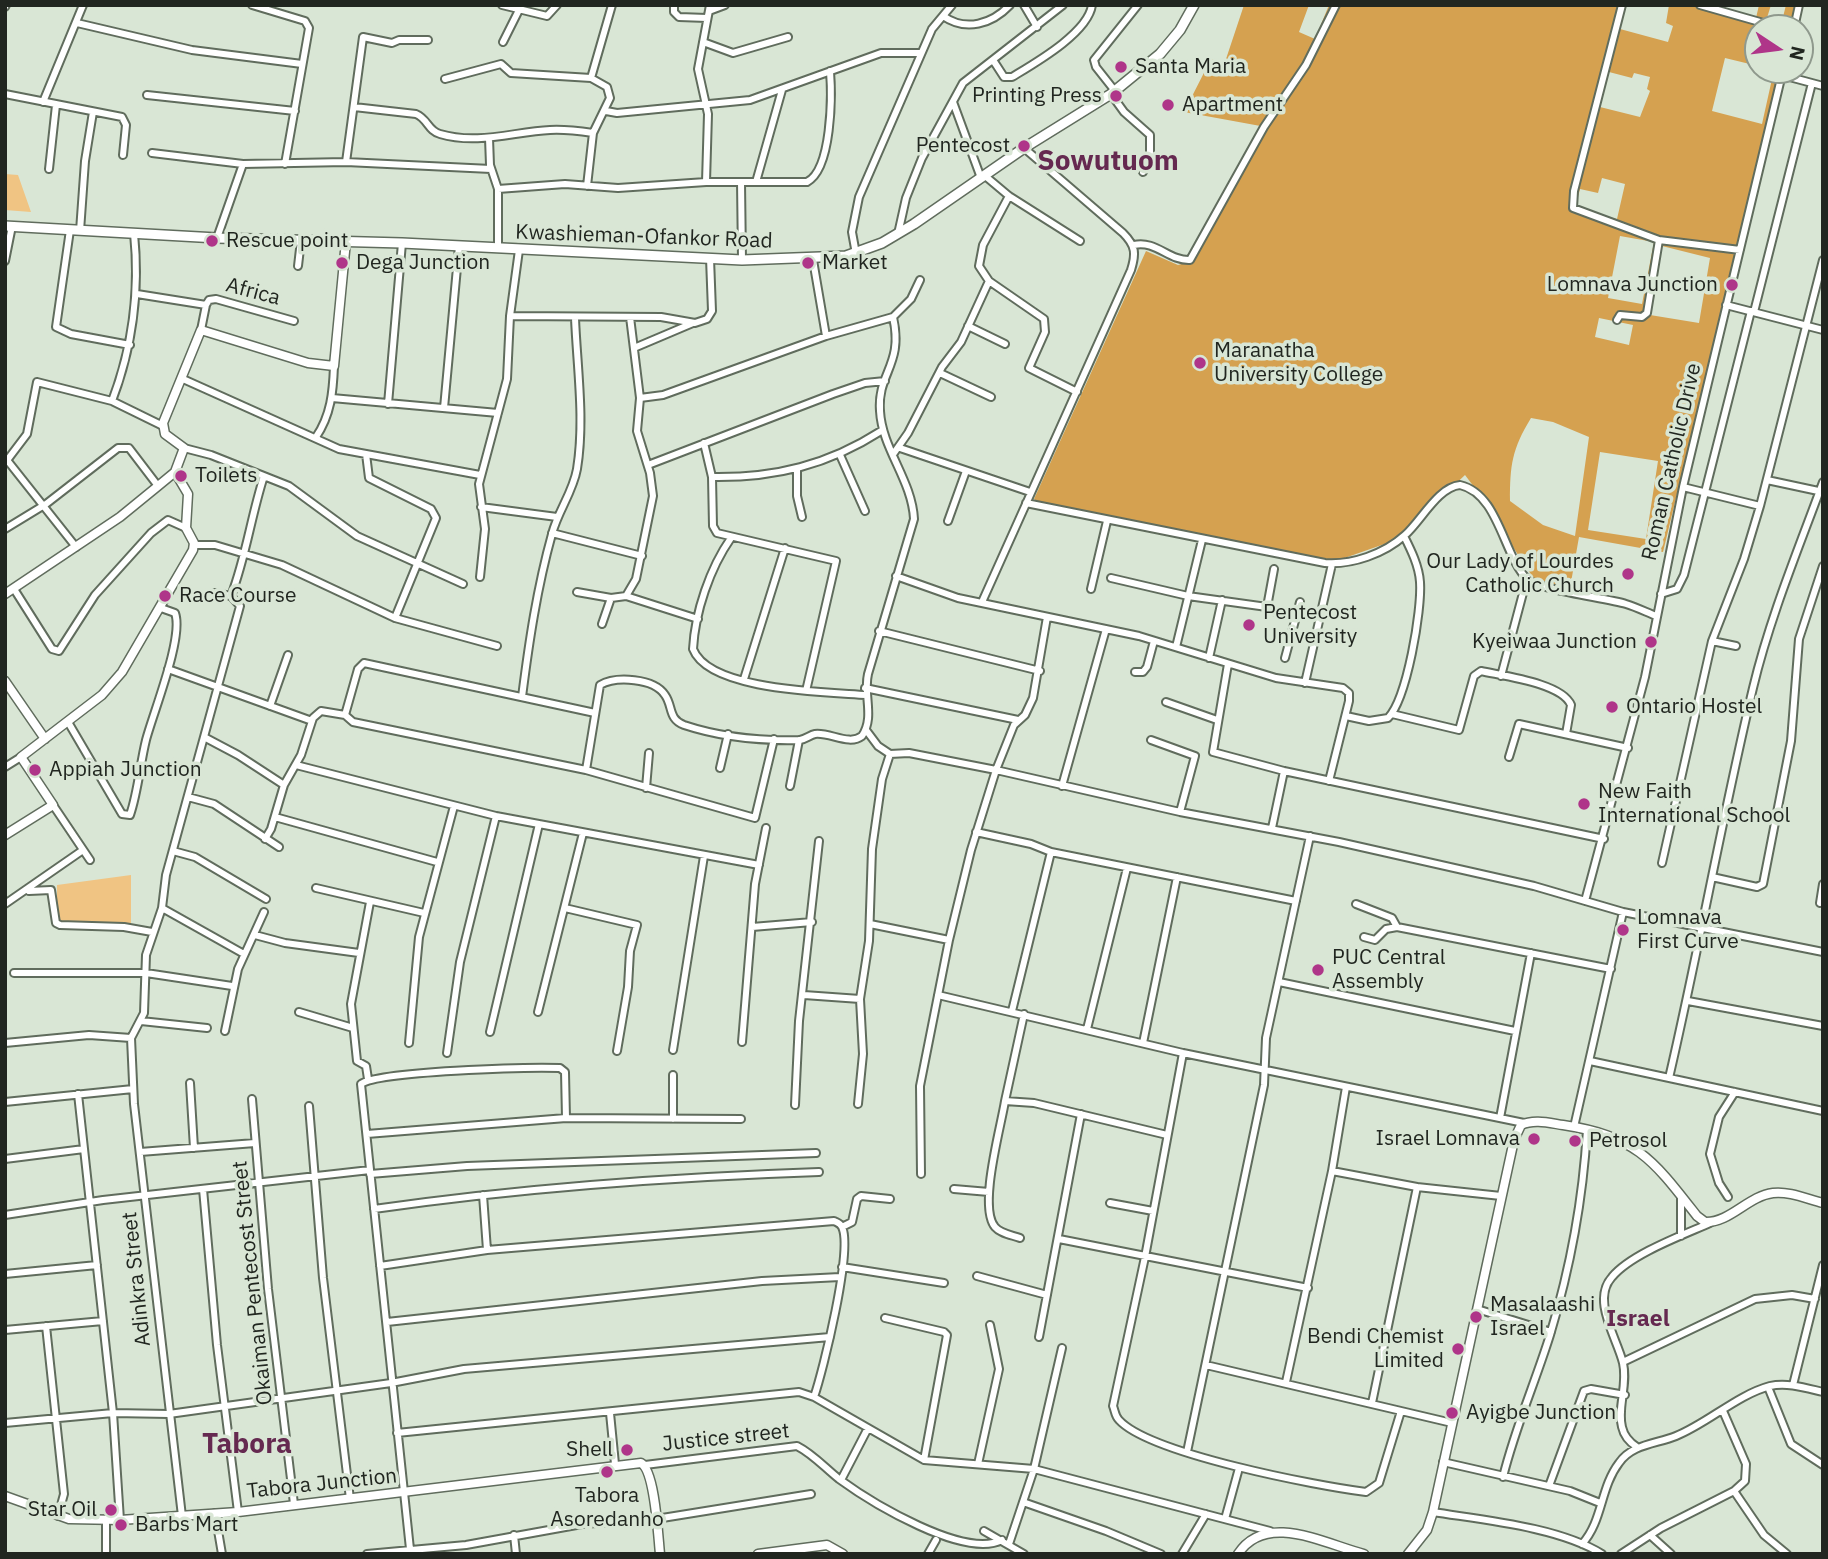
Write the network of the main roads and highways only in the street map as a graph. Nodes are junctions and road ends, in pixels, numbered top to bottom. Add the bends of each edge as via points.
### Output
1 (1194, 5) edge
2 (8, 226) edge

1 - 2 main road, Kwashieman-Ofankor Road via 1160,54 1113,93 898,234 856,254 813,260 742,260

